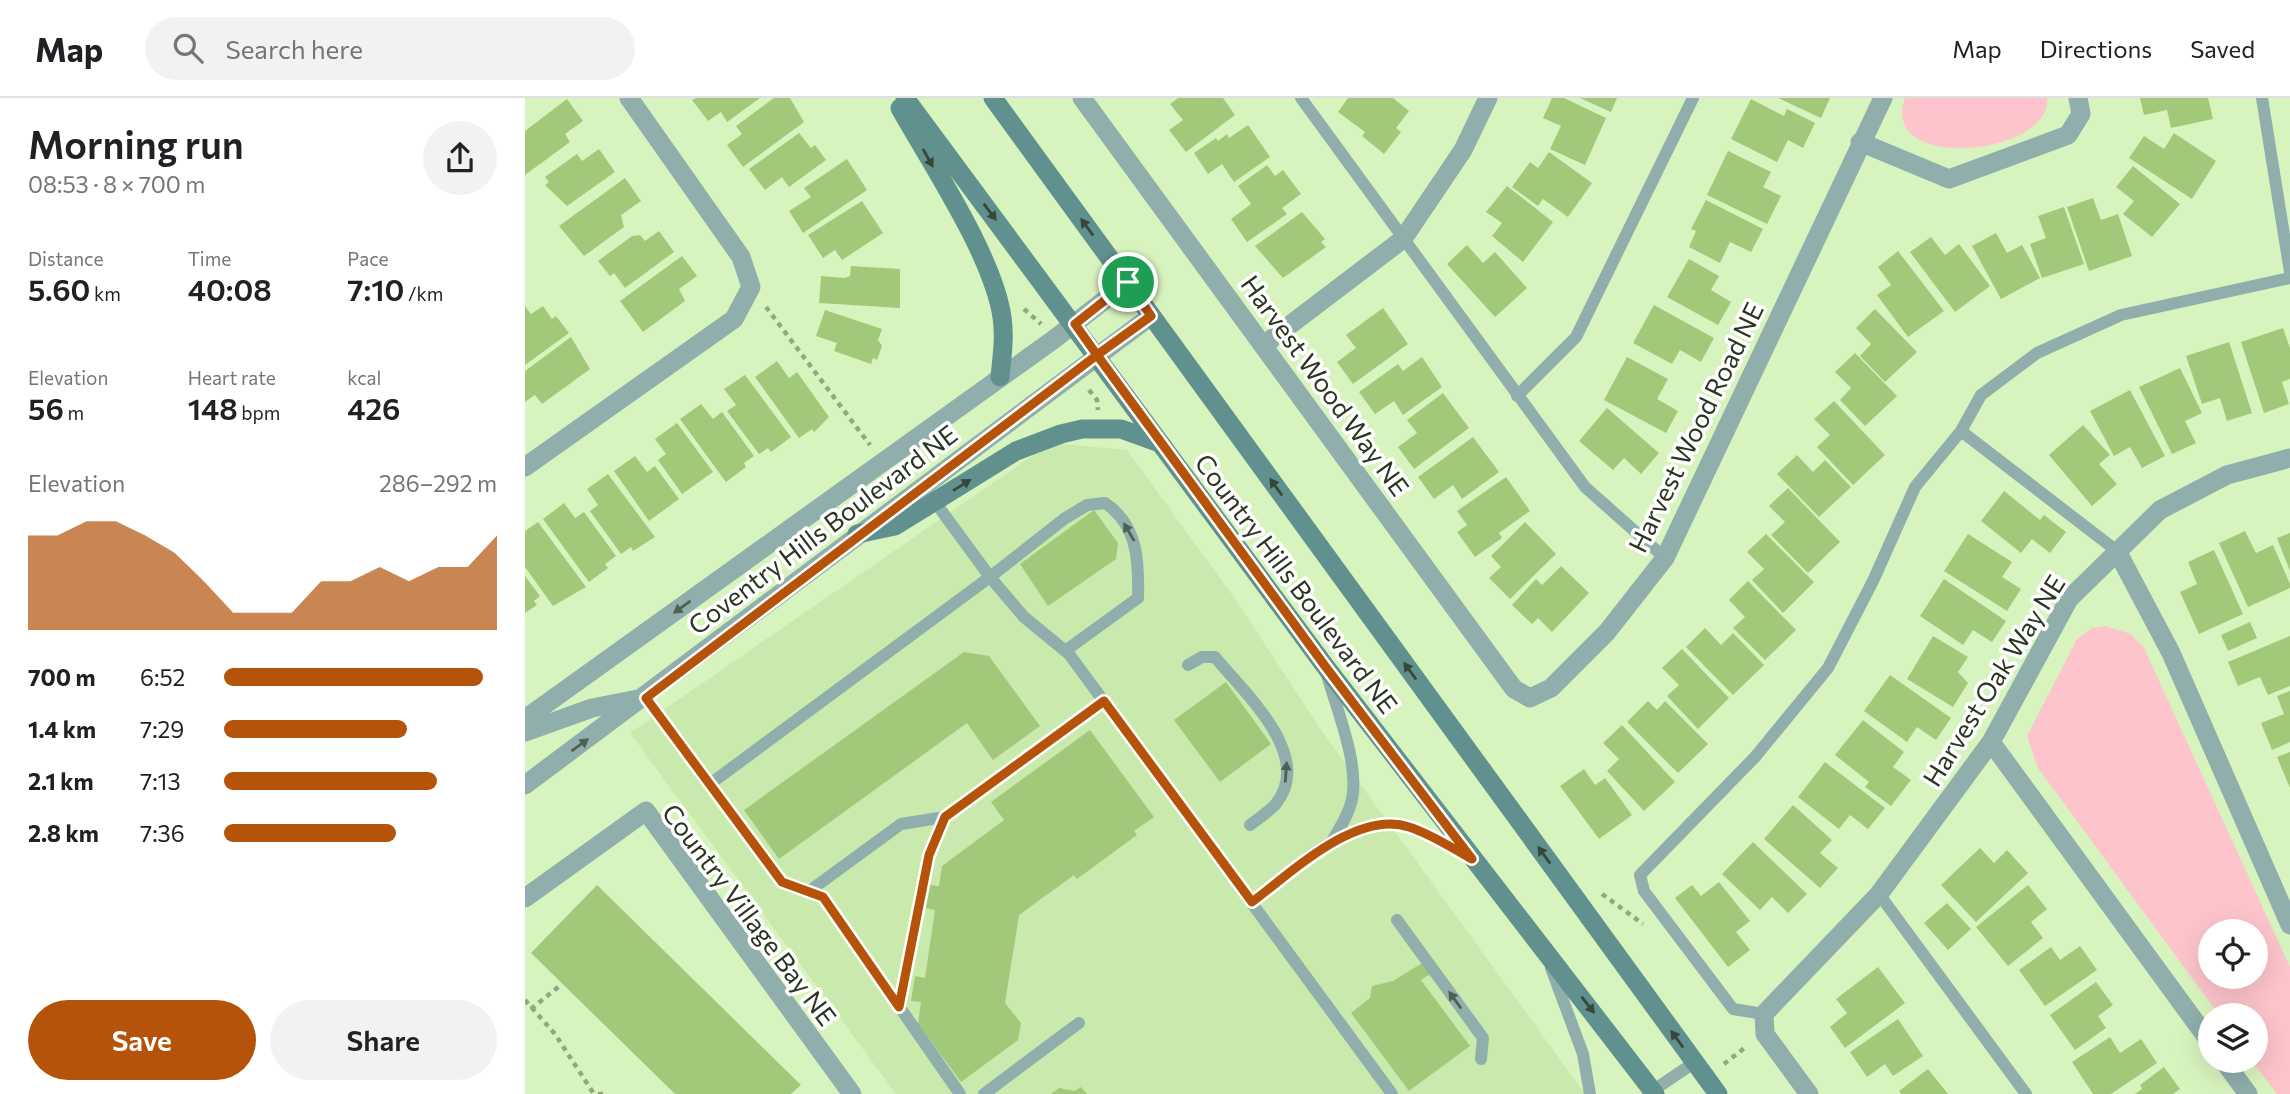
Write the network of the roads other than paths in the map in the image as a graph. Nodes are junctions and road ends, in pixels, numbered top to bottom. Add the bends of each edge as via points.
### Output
1 (629, 98) edge
2 (895, 98) edge
3 (905, 98) edge
4 (992, 98) edge
5 (1082, 98) edge
6 (1301, 98) edge
7 (1488, 98) edge
8 (1693, 98) edge
9 (1883, 98) edge
10 (2078, 98) edge
11 (2262, 98) edge
12 (1860, 142) junction
13 (1403, 239) junction
14 (2290, 272) edge
15 (2290, 278) edge
16 (1128, 282) junction
17 (1151, 316) junction
18 (1075, 324) junction
19 (1265, 344) junction
20 (1097, 355) junction
21 (1000, 377) junction
22 (1517, 396) junction
23 (1961, 431) junction
24 (1161, 444) junction
25 (2290, 458) edge
26 (525, 467) edge
27 (935, 502) junction
28 (857, 534) junction
29 (2117, 551) junction
30 (1665, 558) junction
31 (990, 577) junction
32 (1065, 651) junction
33 (1188, 665) dead end
34 (1325, 666) junction
35 (646, 698) junction
36 (1530, 698) joint
37 (1104, 701) junction
38 (525, 719) edge
39 (525, 732) edge
40 (1991, 742) junction
41 (710, 783) junction
42 (525, 785) edge
43 (945, 817) junction
44 (1250, 825) dead end
45 (1330, 844) junction
46 (1472, 859) junction
47 (808, 892) junction
48 (1879, 894) junction
49 (525, 898) edge
50 (1252, 902) junction
51 (1397, 920) dead end
52 (2290, 925) edge
53 (1543, 948) junction
54 (899, 1007) junction
55 (1764, 1014) junction
56 (1079, 1023) dead end
57 (2198, 1026) edge
58 (1481, 1059) dead end
59 (1695, 1062) junction
60 (2233, 1073) edge
61 (1652, 1093) edge
62 (1715, 1093) edge
63 (852, 1094) edge
64 (960, 1094) edge
65 (984, 1094) edge
66 (1392, 1094) edge
67 (1590, 1094) edge
68 (1809, 1094) edge
69 (2026, 1094) edge
70 (2248, 1094) edge

1 - 26 street via 741,257 751,287 733,319
2 -> 21 main road via 984,261 998,297 1003,339
3 -> 18 main road, Country Hills Boulevard NE
16 -> 4 main road, Country Hills Boulevard NE
5 - 19 street, Harvest Wood Way NE
6 - 13 lane
7 - 13 street via 1463,150
8 - 22 lane via 1576,337
9 - 12 street, Harvest Wood Road NE
10 - 12 street via 2081,114 2069,135 1949,179
11 - 14 lane
12 - 30 street, Harvest Wood Road NE
13 - 19 street
13 - 22 lane
15 - 23 lane via 2120,315 2061,342 2038,353 1981,395
16 - 17 main road, Country Hills Boulevard NE
16 - 18 street, Coventry Hills Boulevard NE
17 - 20 street, Coventry Hills Boulevard NE
59 -> 17 main road, Country Hills Boulevard NE
18 - 20 main road, Country Hills Boulevard NE
18 - 21 street, Coventry Hills Boulevard NE
19 - 36 street, Harvest Wood Way NE via 1514,689
20 - 24 main road, Country Hills Boulevard NE
20 - 28 street, Coventry Hills Boulevard NE
21 -> 38 street, Coventry Hills Boulevard NE
22 - 30 lane via 1585,487
23 - 29 lane
23 - 55 lane via 1915,486 1828,668 1755,757 1640,875 1644,891 1733,1009
27 -> 24 main road via 1016,451 1061,434 1121,429
24 - 34 main road, Country Hills Boulevard NE
25 - 29 street, Harvest Oak Way NE via 2227,475 2171,504
27 - 28 main road via 895,526
27 - 31 lane
28 - 35 street, Coventry Hills Boulevard NE
29 - 40 street, Harvest Oak Way NE via 2069,599
29 - 52 street via 2171,653
30 - 36 street, Harvest Wood Road NE via 1607,632 1551,688
31 - 32 lane via 1024,617
32 -> 31 lane via 1138,598 1135,541 1114,509 1104,503 1087,505
31 - 41 lane
32 - 37 lane
44 -> 33 lane via 1283,791 1289,772 1286,755 1278,735 1215,657 1202,657
34 - 45 lane via 1353,767 1354,790 1350,809
34 - 46 main road, Country Hills Boulevard NE
35 - 39 street via 592,708
35 - 41 lane
42 -> 35 street, Coventry Hills Boulevard NE
37 - 43 lane
37 - 50 lane
40 - 48 street, Harvest Oak Way NE
40 - 57 street
41 - 47 lane via 782,882
43 - 47 lane via 901,824
43 - 54 lane via 929,855
45 - 46 lane via 1361,829 1383,824 1407,826
45 - 50 lane
46 - 53 main road, Country Hills Boulevard NE
47 - 54 lane via 823,897
48 - 55 street, Harvest Oak Way NE
48 - 69 lane
49 - 63 street, Country Village Bay NE via 646,811
50 - 66 lane
58 -> 51 lane via 1483,1038
53 -> 61 main road, Country Hills Boulevard NE
53 - 67 lane via 1583,1054
54 - 64 lane
55 - 68 street via 1765,1034
56 - 65 lane
59 - 61 lane
59 - 62 main road, Country Hills Boulevard NE
60 - 70 street

